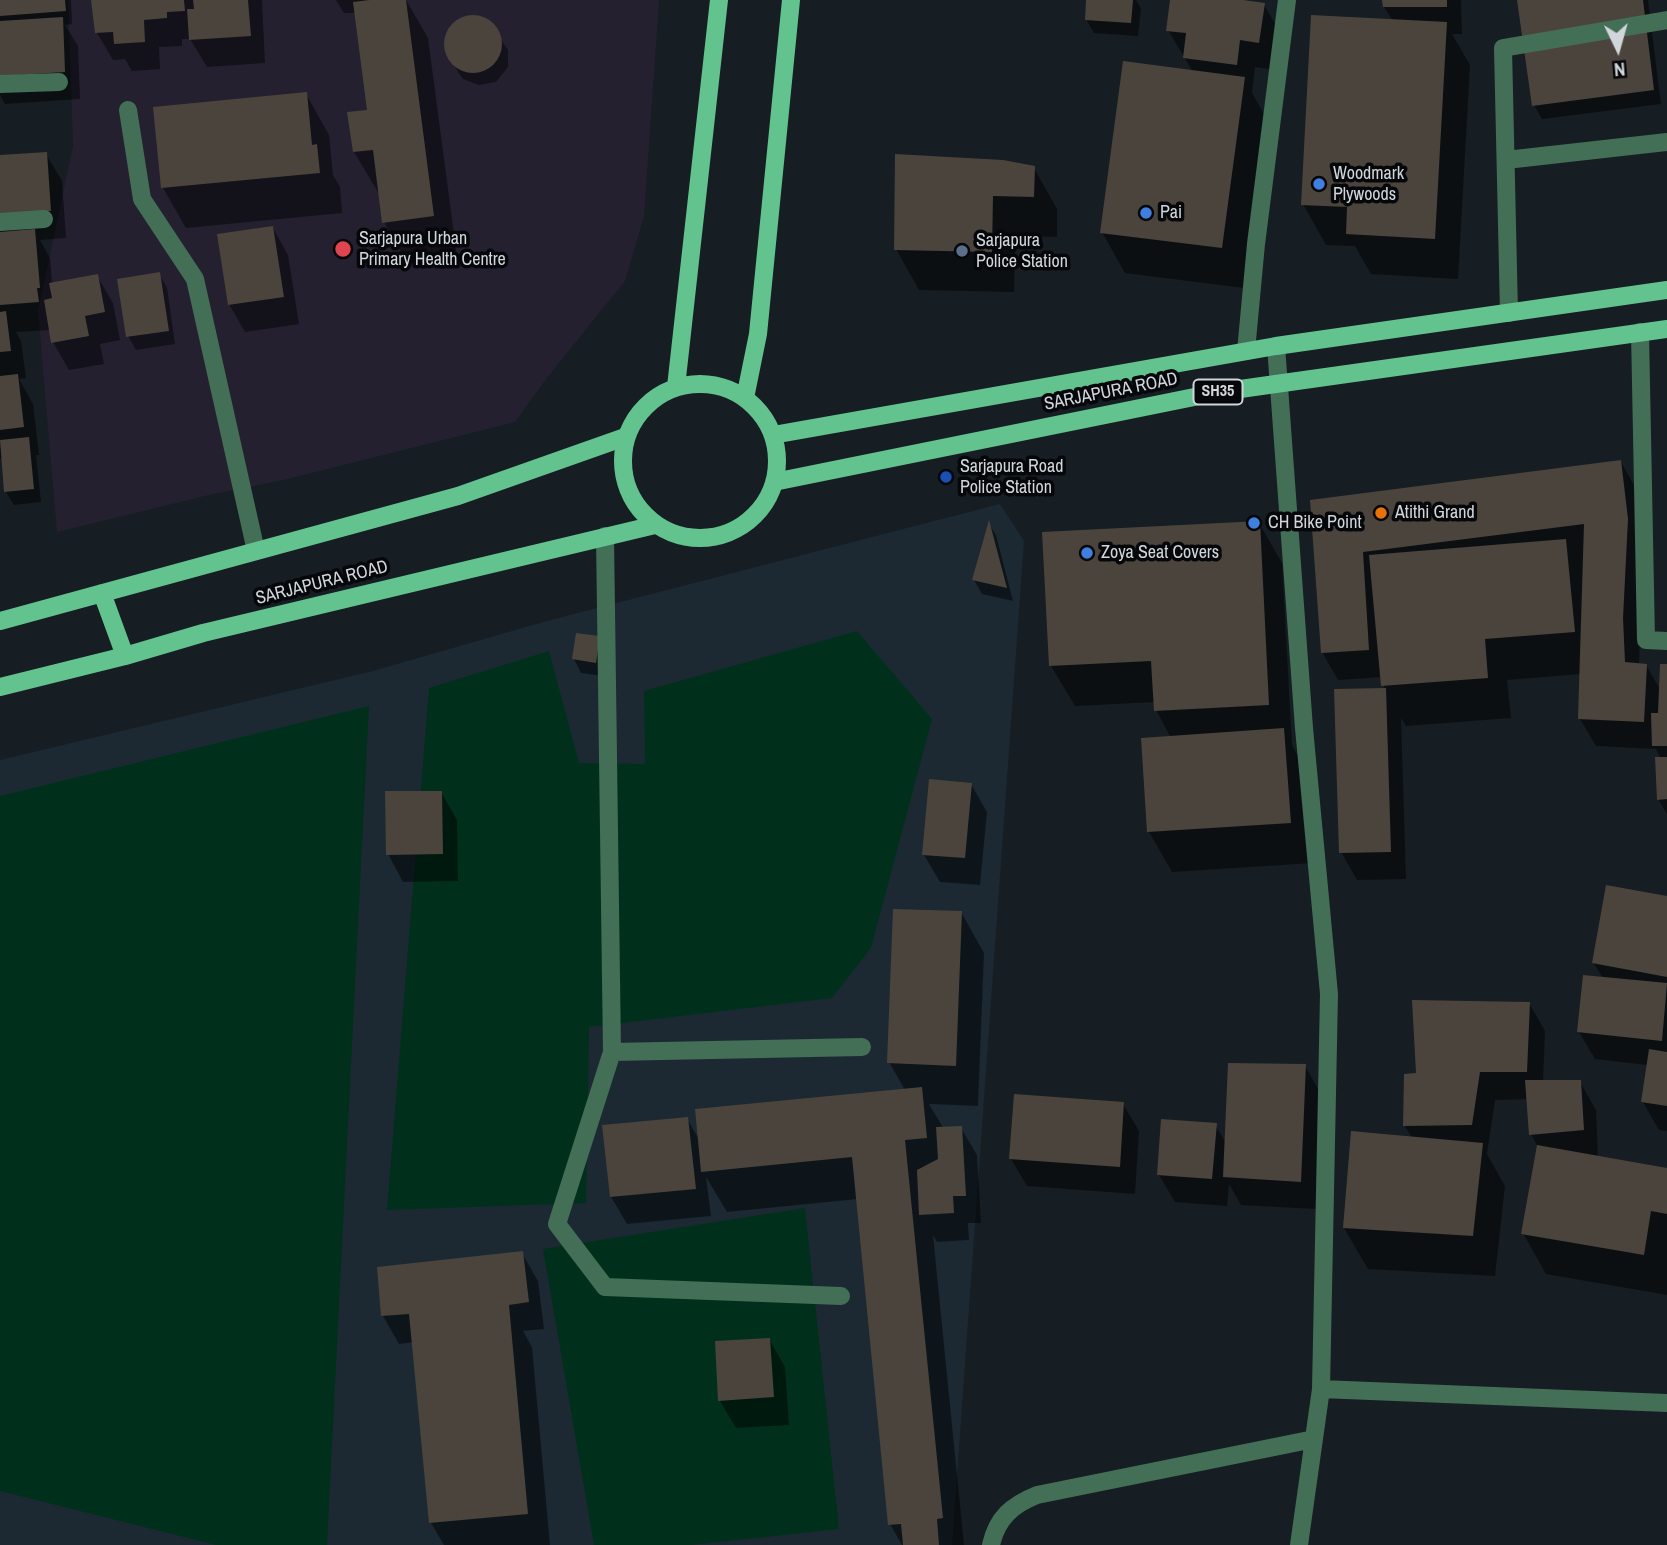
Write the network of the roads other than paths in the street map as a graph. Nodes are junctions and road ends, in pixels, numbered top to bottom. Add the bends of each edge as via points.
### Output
1 (719, 0) edge
2 (791, 0) edge
3 (1287, 0) edge
4 (1667, 20) edge
5 (59, 82) dead end
6 (0, 84) edge
7 (128, 110) dead end
8 (1667, 142) edge
9 (1506, 160) junction
10 (44, 219) dead end
11 (0, 222) edge
12 (1667, 290) edge
13 (1509, 313) junction
14 (1667, 329) edge
15 (1640, 332) junction
16 (1276, 346) junction
17 (1246, 351) junction
18 (1278, 383) junction
19 (676, 387) junction
20 (745, 398) junction
21 (774, 435) junction
22 (625, 437) junction
23 (774, 482) junction
24 (655, 525) junction
25 (605, 537) junction
26 (256, 551) junction
27 (102, 593) junction
28 (0, 621) edge
29 (1667, 641) edge
30 (125, 656) junction
31 (0, 687) edge
32 (862, 1047) dead end
33 (612, 1052) junction
34 (841, 1296) dead end
35 (1321, 1389) junction
36 (1667, 1403) edge
37 (1314, 1439) junction
38 (991, 1545) edge
39 (1299, 1545) edge

1 - 19 main road
2 - 20 main road via 758,334
3 - 17 street
4 - 9 street via 1503,48
5 - 6 street
7 - 26 street via 142,199 195,279
8 - 9 street
9 - 13 street
10 - 11 street
12 - 13 main road, SARJAPURA ROAD
13 - 16 main road, SARJAPURA ROAD
14 - 15 main road, SARJAPURA ROAD / SH35
15 - 18 main road, SARJAPURA ROAD / SH35
15 - 29 street via 1646,640
16 - 17 main road, SARJAPURA ROAD
16 - 18 street
17 - 21 main road, SARJAPURA ROAD
18 - 23 main road, SARJAPURA ROAD / SH35
18 - 35 street via 1329,994
19 - 20 main road via 701,383 724,387
19 - 22 main road via 654,398
20 - 21 main road via 762,414
21 - 23 main road
22 - 24 main road via 621,461 626,486 637,507
22 - 26 main road via 458,496
23 - 24 main road via 765,504 748,522 726,534 702,538 677,535
24 - 25 main road, SARJAPURA ROAD
25 - 30 main road, SARJAPURA ROAD via 203,633
25 - 33 street
26 - 27 main road
27 - 28 main road
27 - 30 main road
30 - 31 main road, SARJAPURA ROAD
32 - 33 street
33 - 34 street via 557,1224 605,1287
35 - 36 street
35 - 37 street
37 - 38 street via 1037,1495 1007,1511
37 - 39 street

